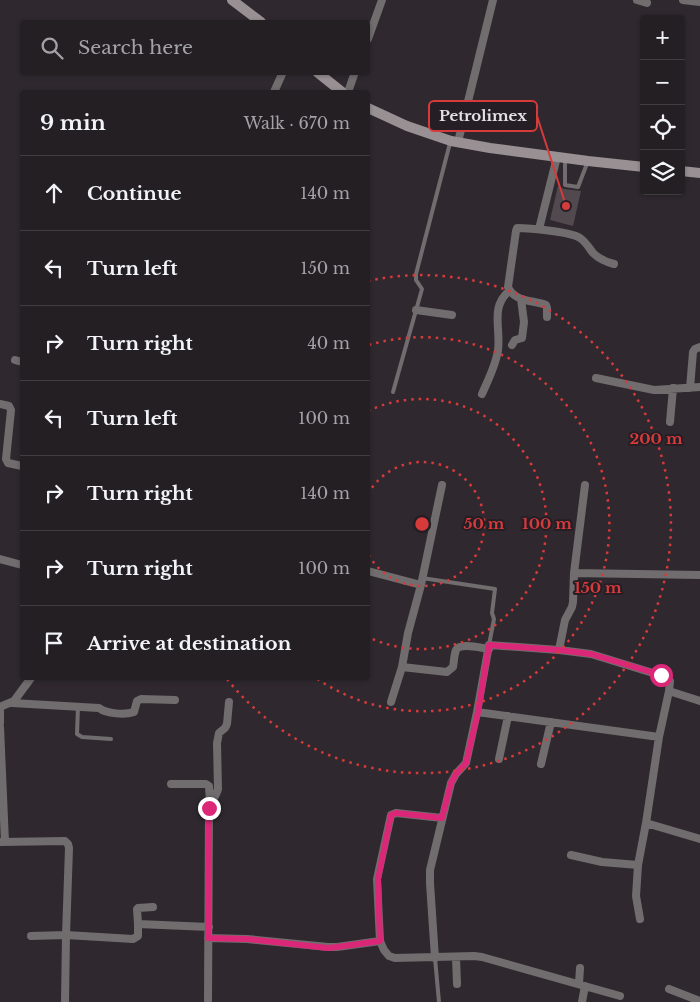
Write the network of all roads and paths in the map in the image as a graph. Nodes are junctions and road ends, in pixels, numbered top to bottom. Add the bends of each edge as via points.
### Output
1 (232, 0) edge
2 (382, 0) edge
3 (493, 0) edge
4 (637, 0) edge
5 (683, 0) edge
6 (695, 1) edge
7 (647, 3) dead end
8 (258, 20) edge
9 (370, 33) edge
10 (281, 75) edge
11 (321, 75) edge
12 (354, 75) edge
13 (275, 90) edge
14 (340, 90) edge
15 (349, 90) edge
16 (370, 109) edge
17 (454, 141) junction
18 (561, 157) junction
19 (588, 161) junction
20 (640, 167) edge
21 (685, 171) edge
22 (700, 173) edge
23 (539, 229) junction
24 (614, 264) dead end
25 (509, 291) junction
26 (521, 299) junction
27 (416, 310) junction
28 (452, 315) dead end
29 (547, 317) dead end
30 (512, 346) dead end
31 (700, 347) edge
32 (596, 378) dead end
33 (700, 387) edge
34 (673, 388) junction
35 (690, 388) junction
36 (393, 392) dead end
37 (482, 394) dead end
38 (0, 404) edge
39 (670, 422) dead end
40 (3, 458) edge
41 (20, 466) edge
42 (442, 485) dead end
43 (585, 485) dead end
44 (0, 559) edge
45 (20, 564) edge
46 (370, 571) edge
47 (574, 573) junction
48 (700, 574) edge
49 (421, 582) junction
50 (489, 647) junction
51 (559, 650) junction
52 (402, 667) junction
53 (29, 680) edge
54 (669, 691) junction
55 (175, 700) dead end
56 (700, 701) edge
57 (229, 702) dead end
58 (391, 702) dead end
59 (12, 703) junction
60 (78, 707) junction
61 (478, 712) junction
62 (508, 716) junction
63 (551, 722) junction
64 (0, 723) edge
65 (0, 727) edge
66 (659, 737) junction
67 (111, 739) dead end
68 (498, 759) dead end
69 (541, 764) dead end
70 (171, 784) dead end
71 (210, 803) junction
72 (442, 818) junction
73 (646, 823) junction
74 (700, 839) edge
75 (2, 842) edge
76 (571, 855) dead end
77 (638, 865) junction
78 (153, 907) dead end
79 (640, 919) dead end
80 (138, 924) junction
81 (208, 927) junction
82 (66, 935) junction
83 (31, 936) dead end
84 (208, 938) junction
85 (380, 941) junction
86 (456, 957) junction
87 (435, 958) junction
88 (580, 968) dead end
89 (458, 984) dead end
90 (582, 985) junction
91 (669, 989) dead end
92 (620, 996) dead end
93 (208, 1000) dead end
94 (700, 1001) edge
95 (65, 1002) edge
96 (439, 1002) edge
97 (582, 1002) edge

1 - 8 main road
2 - 9 street
3 - 17 street
4 - 7 street
5 - 6 street
10 - 13 street
11 - 14 main road
12 - 15 street
16 - 17 main road via 407,126
17 - 18 main road
17 - 27 lane via 416,274 422,289
18 - 19 main road
18 - 19 lane via 565,185 578,187
18 - 23 street
19 - 20 main road
21 - 22 main road
23 - 24 street via 576,235 600,259
23 - 25 street via 516,230
25 - 26 street
25 - 37 street via 497,312 498,350
26 - 29 street via 546,305
26 - 30 street via 522,338 515,340
27 - 28 street
27 - 36 lane
31 - 35 street via 693,352
32 - 34 street via 654,390
33 - 35 street
34 - 35 street
34 - 39 street
38 - 40 street via 11,410
40 - 41 street via 8,463
42 - 49 street
43 - 47 street
44 - 45 street
46 - 49 street
47 - 48 street
47 - 51 street via 573,602 565,620
49 - 50 lane via 496,589
49 - 52 street
50 - 51 street
50 - 52 street via 459,646 453,667 447,672
50 - 61 street
51 - 54 street via 591,654 666,677 670,681
52 - 58 street
53 - 59 street
54 - 56 street
54 - 66 street
55 - 60 street via 141,699 137,701 134,712 129,714
57 - 71 street via 226,728 219,733 217,743 218,789
59 - 60 street
59 - 64 street via 4,704 0,709
60 - 67 lane via 79,736
61 - 62 street
61 - 72 street via 466,763 451,783
62 - 63 street
62 - 68 street
63 - 66 street
63 - 69 street
65 - 75 street
66 - 73 street
70 - 71 street via 206,784 209,786
71 - 81 street
72 - 85 street via 391,815 378,879
72 - 87 street via 430,870
73 - 74 street
73 - 77 street
75 - 82 street via 65,841 68,844
76 - 77 street
77 - 79 street via 636,896
78 - 80 street via 137,909
80 - 81 street
80 - 82 street via 138,936 133,939
81 - 84 street
82 - 83 street
82 - 95 street
84 - 85 street via 328,948
84 - 93 street
85 - 87 street via 389,956 395,958
86 - 87 street
86 - 89 street
86 - 90 street via 482,957
87 - 96 lane
88 - 90 street
90 - 92 street
90 - 97 street
91 - 94 street

